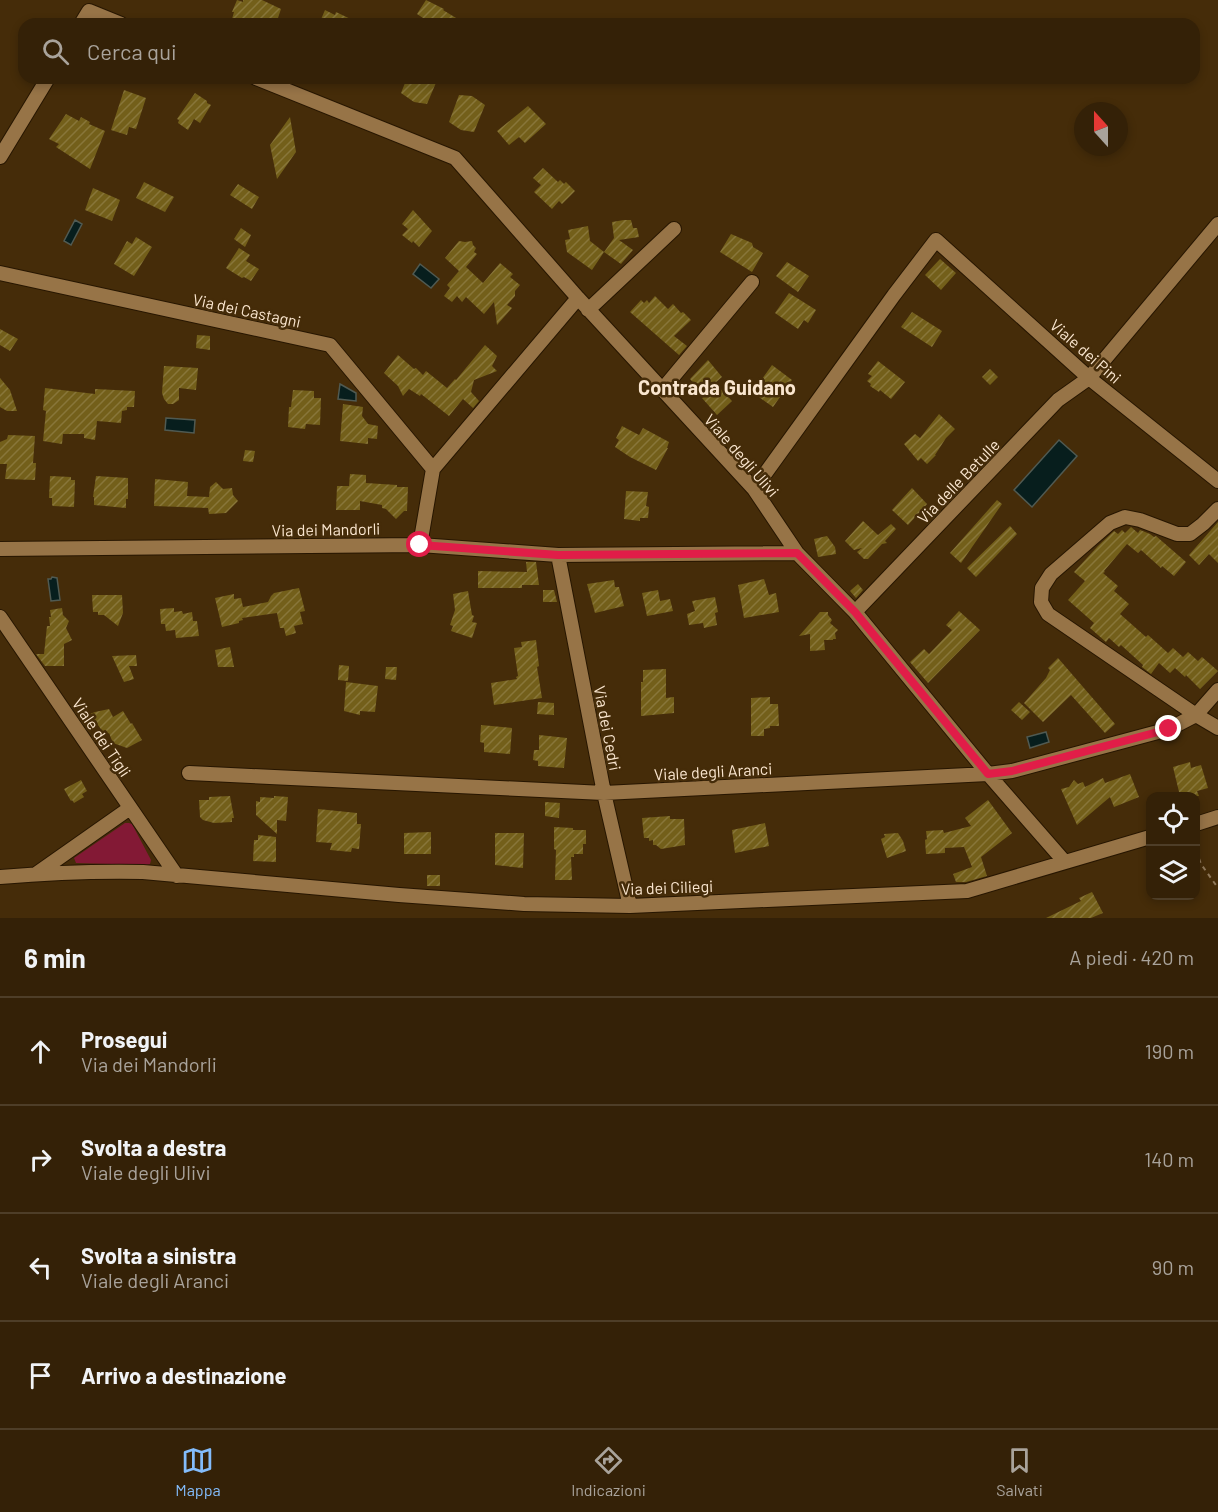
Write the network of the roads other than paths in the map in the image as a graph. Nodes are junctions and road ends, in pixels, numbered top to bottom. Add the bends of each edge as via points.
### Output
1 (85, 18) edge
2 (106, 18) edge
3 (44, 84) edge
4 (271, 84) edge
5 (0, 157) edge
6 (1218, 224) edge
7 (674, 228) dead end
8 (0, 273) edge
9 (752, 282) dead end
10 (578, 298) junction
11 (588, 310) junction
12 (1089, 378) junction
13 (662, 390) junction
14 (433, 469) junction
15 (1218, 481) edge
16 (754, 489) junction
17 (1218, 509) edge
18 (420, 545) junction
19 (0, 549) edge
20 (797, 553) junction
21 (558, 555) junction
22 (855, 612) junction
23 (0, 617) edge
24 (1218, 690) edge
25 (1196, 715) junction
26 (1218, 728) edge
27 (189, 773) dead end
28 (988, 774) junction
29 (604, 794) junction
30 (130, 808) junction
31 (1218, 817) edge
32 (1200, 823) edge
33 (1146, 838) edge
34 (1064, 861) junction
35 (36, 874) junction
36 (177, 876) junction
37 (0, 877) edge
38 (630, 906) junction

1 - 2 street via 89,11
3 - 5 street
4 - 10 street, Viale degli Ulivi via 455,158
6 - 12 street, Via delle Betulle
7 - 11 street
8 - 14 street, Via dei Castagni via 330,345
9 - 13 street
10 - 11 street, Viale degli Ulivi
10 - 14 street
11 - 13 street, Viale degli Ulivi
12 - 15 street, Viale dei Pini
12 - 16 street, Viale dei Pini via 936,240
12 - 22 street, Via delle Betulle via 1058,400
13 - 16 street, Viale degli Ulivi
14 - 18 street
16 - 20 street, Viale degli Ulivi
17 - 25 street via 1190,534 1177,534 1125,517 1110,523 1052,574 1042,588 1041,602 1048,615
18 - 19 street, Via dei Mandorli
18 - 21 street, Via dei Mandorli
20 - 21 street, Via dei Mandorli
20 - 22 street, Viale degli Ulivi
21 - 29 street, Via dei Cedri
22 - 28 street, Viale degli Ulivi
23 - 30 street, Viale dei Tigli
24 - 25 street, Viale degli Aranci
25 - 26 street
25 - 28 street, Viale degli Aranci via 1169,729
27 - 29 street, Viale degli Aranci
28 - 29 street, Viale degli Aranci
28 - 34 street, Viale degli Ulivi
29 - 38 street, Via dei Cedri
30 - 35 street
30 - 36 street, Viale dei Tigli
31 - 32 street
33 - 34 street, Via dei Ciliegi
34 - 38 street, Via dei Ciliegi via 967,891
35 - 36 street, Via dei Ciliegi via 103,871
35 - 37 street, Via dei Ciliegi
36 - 38 street, Via dei Ciliegi via 513,903

